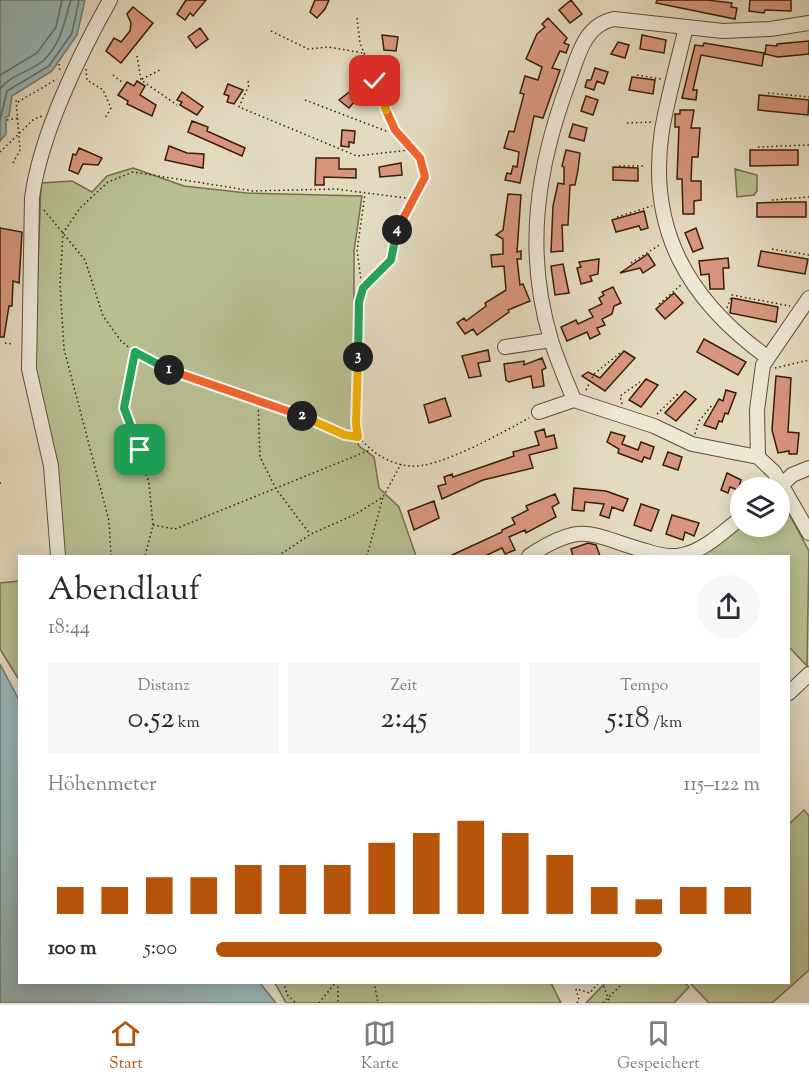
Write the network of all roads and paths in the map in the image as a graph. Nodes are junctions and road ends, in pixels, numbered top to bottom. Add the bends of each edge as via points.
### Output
1 (110, 0) edge
2 (357, 18) dead end
3 (809, 23) edge
4 (686, 27) junction
5 (271, 31) dead end
6 (364, 53) junction
7 (137, 57) dead end
8 (59, 64) dead end
9 (162, 69) dead end
10 (113, 75) dead end
11 (637, 75) dead end
12 (87, 80) dead end
13 (141, 80) junction
14 (248, 81) dead end
15 (674, 81) junction
16 (123, 83) dead end
17 (768, 93) dead end
18 (809, 97) edge
19 (16, 99) dead end
20 (305, 100) dead end
21 (17, 103) junction
22 (177, 105) dead end
23 (19, 118) junction
24 (105, 118) dead end
25 (7, 120) dead end
26 (54, 120) junction
27 (627, 123) dead end
28 (395, 130) junction
29 (662, 130) junction
30 (19, 135) junction
31 (809, 145) edge
32 (758, 147) dead end
33 (410, 150) junction
34 (0, 152) edge
35 (13, 163) dead end
36 (619, 165) dead end
37 (659, 167) junction
38 (365, 194) junction
39 (809, 197) edge
40 (414, 199) junction
41 (772, 200) dead end
42 (36, 201) junction
43 (661, 204) junction
44 (617, 217) dead end
45 (63, 232) junction
46 (670, 241) junction
47 (772, 249) dead end
48 (809, 255) edge
49 (631, 263) dead end
50 (688, 279) junction
51 (363, 288) junction
52 (806, 303) edge
53 (660, 304) dead end
54 (729, 304) dead end
55 (551, 340) junction
56 (5, 343) dead end
57 (14, 344) dead end
58 (505, 347) dead end
59 (135, 352) junction
60 (620, 353) dead end
61 (809, 360) edge
62 (765, 361) junction
63 (640, 382) dead end
64 (679, 393) dead end
65 (258, 401) junction
66 (577, 401) junction
67 (622, 403) dead end
68 (713, 404) dead end
69 (539, 412) joint
70 (654, 426) junction
71 (697, 428) dead end
72 (358, 437) junction
73 (370, 450) junction
74 (758, 458) junction
75 (401, 464) junction
76 (809, 468) edge
77 (776, 477) edge
78 (790, 477) edge
79 (276, 489) junction
80 (383, 496) junction
81 (790, 502) edge
82 (153, 525) junction
83 (730, 526) edge
84 (809, 532) edge
85 (311, 534) junction
86 (58, 555) edge
87 (111, 555) edge
88 (145, 555) edge
89 (280, 555) edge
90 (367, 555) edge
91 (531, 555) edge
92 (660, 555) edge
93 (660, 555) edge
94 (683, 555) edge
95 (683, 555) edge
96 (809, 674) edge
97 (790, 692) edge
98 (284, 984) edge
99 (335, 984) edge
100 (337, 984) edge
101 (374, 984) edge
102 (599, 984) edge
103 (602, 984) edge
104 (622, 984) edge
105 (607, 999) junction
106 (296, 1003) edge
107 (319, 1003) edge
108 (338, 1003) edge
109 (378, 1003) edge
110 (577, 1003) edge
111 (603, 1003) edge
112 (610, 1003) edge

1 - 26 street
2 - 6 path
3 - 4 street via 723,31
4 - 15 street
4 - 55 street via 614,19 590,32 581,48 548,146 534,228 541,296
5 - 6 path via 308,49 328,47
6 - 28 path
7 - 13 path
8 - 21 path via 57,79
9 - 13 path
10 - 16 path
11 - 15 path
12 - 24 path via 100,87 111,108
13 - 22 path
14 - 33 path via 239,107 326,146 362,157
15 - 29 street
17 - 18 path
19 - 21 path
20 - 28 path
21 - 23 path
23 - 25 path
23 - 30 path
26 - 30 path via 36,118
26 - 42 street via 36,177
27 - 29 path via 653,122
28 - 33 path
29 - 37 street
30 - 34 path
30 - 35 path via 20,150
31 - 32 path
33 - 40 path via 420,158 425,177
36 - 37 path
37 - 43 street
38 - 40 path
38 - 45 path via 336,189 253,191 133,172 108,182 80,208
38 - 51 path via 357,251
39 - 41 path
40 - 51 path via 400,223 391,260
42 - 45 path
42 - 86 street via 28,369 51,466
43 - 44 path
43 - 46 street
45 - 59 path via 85,260 103,316 121,341
45 - 87 path via 60,284 64,349 109,520
46 - 49 path
46 - 50 street
47 - 48 path
50 - 53 path
50 - 62 street via 719,318
51 - 72 path via 359,302
52 - 54 path via 732,295
52 - 62 street
55 - 58 street
55 - 66 street
56 - 57 path
59 - 65 path via 162,368
59 - 82 path via 124,408 149,483
60 - 66 path via 594,374
61 - 62 path via 775,368
62 - 74 street via 757,410
63 - 67 path via 620,396
64 - 70 path via 658,410
65 - 72 path
65 - 79 path via 260,457
66 - 69 street
66 - 70 street
68 - 71 path
69 - 75 path via 476,446 423,465
70 - 74 street via 692,444
72 - 73 path
73 - 75 path
73 - 79 path
74 - 77 street
75 - 80 path
76 - 78 street
79 - 82 path via 175,529
79 - 85 path
80 - 85 path via 356,514
80 - 90 path
81 - 84 street
82 - 88 path
83 - 94 street
85 - 89 path
91 - 93 street via 563,536 584,532
92 - 95 street
96 - 97 street
98 - 106 path
99 - 107 path
100 - 108 path
101 - 109 path
102 - 110 path via 590,993 576,989
103 - 105 path
104 - 105 path
105 - 111 path
105 - 112 path

